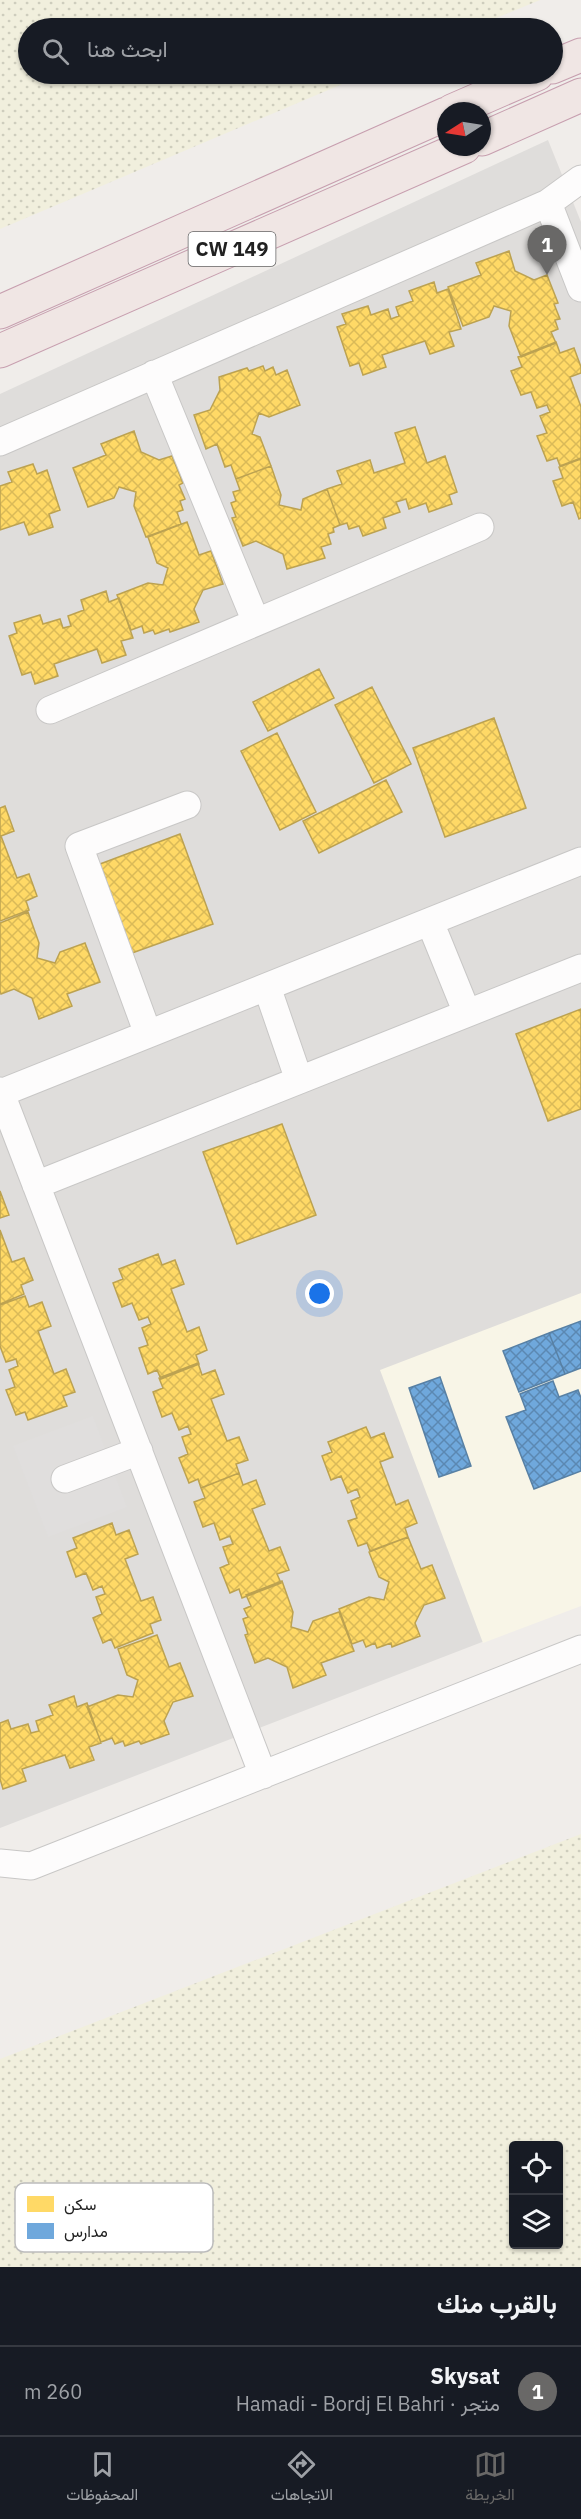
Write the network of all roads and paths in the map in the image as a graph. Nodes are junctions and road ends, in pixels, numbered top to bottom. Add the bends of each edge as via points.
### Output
1 (581, 55) edge
2 (563, 62) edge
3 (514, 84) edge
4 (581, 95) edge
5 (473, 102) edge
6 (437, 118) edge
7 (491, 135) edge
8 (444, 156) edge
9 (581, 179) edge
10 (548, 203) junction
11 (581, 288) edge
12 (0, 312) edge
13 (0, 351) edge
14 (154, 374) junction
15 (0, 442) edge
16 (480, 527) dead end
17 (256, 622) junction
18 (50, 710) dead end
19 (187, 805) dead end
20 (581, 861) edge
21 (430, 922) junction
22 (581, 968) edge
23 (267, 987) junction
24 (467, 1013) junction
25 (148, 1034) junction
26 (299, 1080) junction
27 (0, 1092) edge
28 (36, 1185) junction
29 (139, 1451) junction
30 (65, 1479) dead end
31 (581, 1649) edge
32 (263, 1775) junction
33 (0, 1863) edge
34 (31, 1866) junction
35 (0, 1878) edge

1 - 2 highway
3 - 5 highway
4 - 7 highway
6 - 12 highway, CW 149
8 - 13 highway, CW 149
9 - 10 street
10 - 11 street
10 - 14 street
14 - 15 street
14 - 17 street
16 - 17 street
17 - 18 street
19 - 25 street via 79,846
20 - 21 street
21 - 23 street
21 - 24 street
22 - 24 street
23 - 25 street
23 - 26 street
24 - 26 street
25 - 27 street
26 - 28 street
27 - 28 street
28 - 29 street
29 - 30 street
29 - 32 street
31 - 32 street
32 - 34 street
33 - 34 street
34 - 35 street

